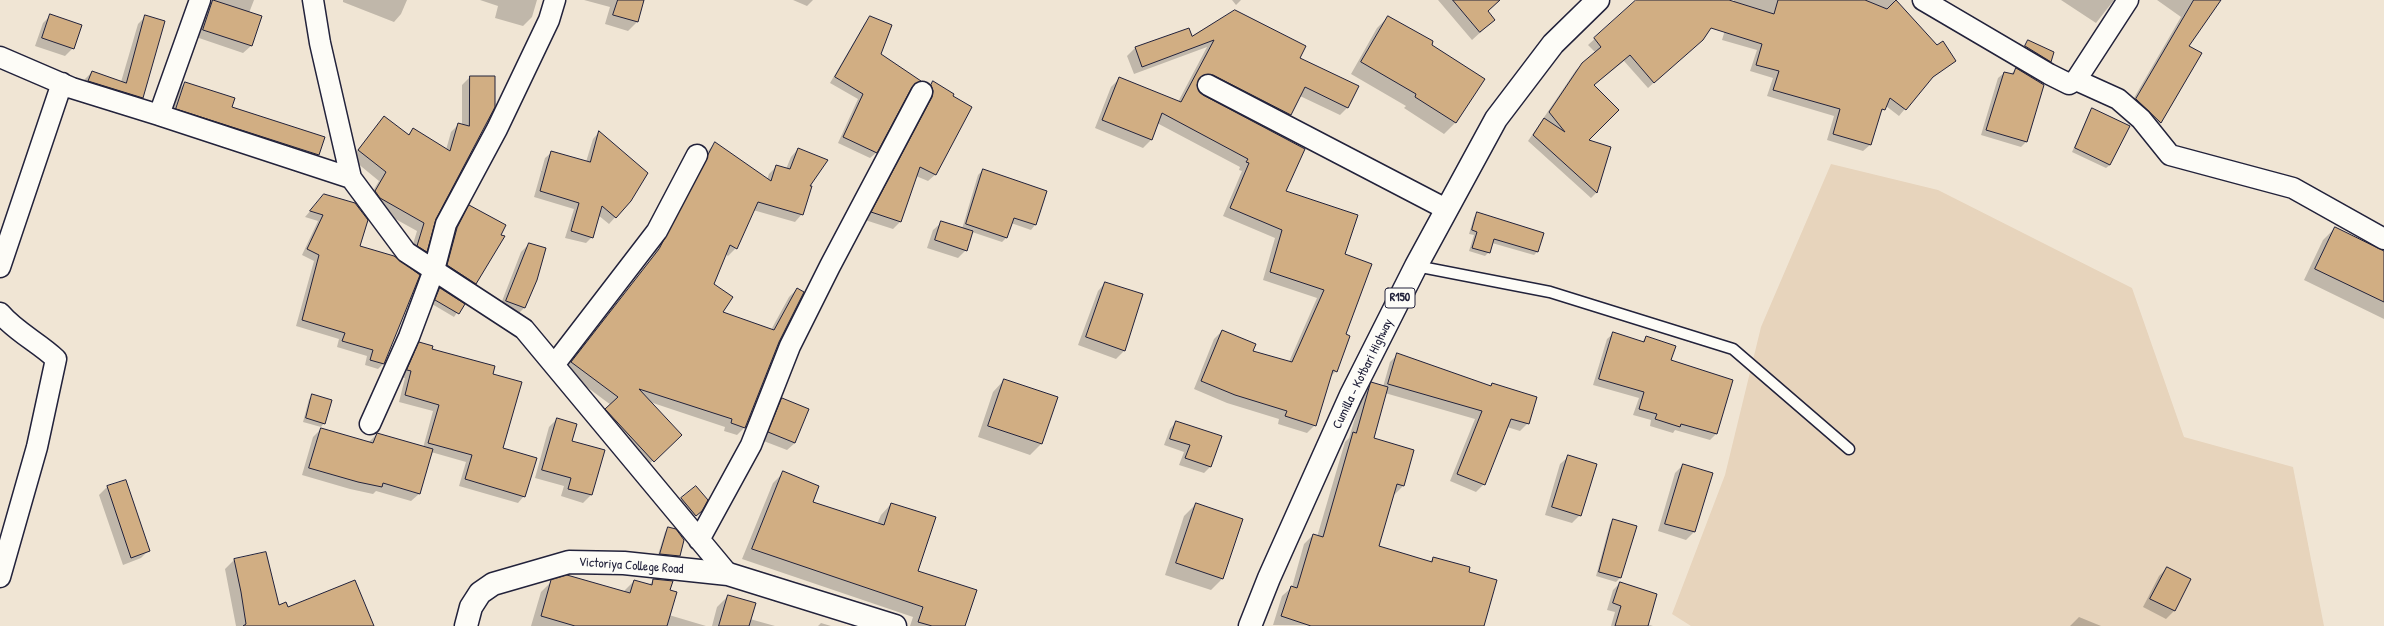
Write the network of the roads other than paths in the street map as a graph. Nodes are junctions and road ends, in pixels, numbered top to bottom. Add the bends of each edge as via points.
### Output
1 (200, 0) edge
2 (313, 0) edge
3 (555, 0) edge
4 (1598, 0) edge
5 (1923, 0) edge
6 (2128, 0) edge
7 (0, 57) edge
8 (2076, 80) junction
9 (62, 83) junction
10 (1208, 85) dead end
11 (922, 92) dead end
12 (159, 115) junction
13 (697, 155) dead end
14 (351, 178) junction
15 (1446, 209) junction
16 (2384, 239) edge
17 (1416, 266) junction
18 (0, 267) edge
19 (434, 270) junction
20 (0, 313) edge
21 (554, 365) junction
22 (370, 424) dead end
23 (1849, 449) dead end
24 (699, 540) junction
25 (728, 574) junction
26 (0, 577) edge
27 (466, 626) edge
28 (895, 626) edge
29 (1250, 626) edge

1 - 12 street
2 - 14 street
3 - 19 street via 549,20 497,130 446,224
4 - 15 main road, Cumilla - Kotbari Highway / R150 via 1553,44 1496,119
5 - 8 street via 2048,74 2069,84
6 - 8 street
7 - 9 street
8 - 16 street via 2118,99 2141,119 2170,155 2293,188
9 - 12 street
9 - 18 street
10 - 15 street
11 - 24 street via 790,346 751,446
12 - 14 street
13 - 21 street via 657,231
14 - 19 street via 406,252
15 - 17 main road, Cumilla - Kotbari Highway / R150
17 - 23 lane via 1550,292 1733,350
17 - 29 main road, Cumilla - Kotbari Highway / R150 via 1351,395
19 - 21 street via 524,329
19 - 22 street via 409,337
20 - 26 street via 10,324 56,359 37,447
21 - 24 street
24 - 25 street
25 - 27 main road, Victoriya College Road via 624,563 569,562 493,584 480,592 471,607
25 - 28 main road, Victoriya College Road

